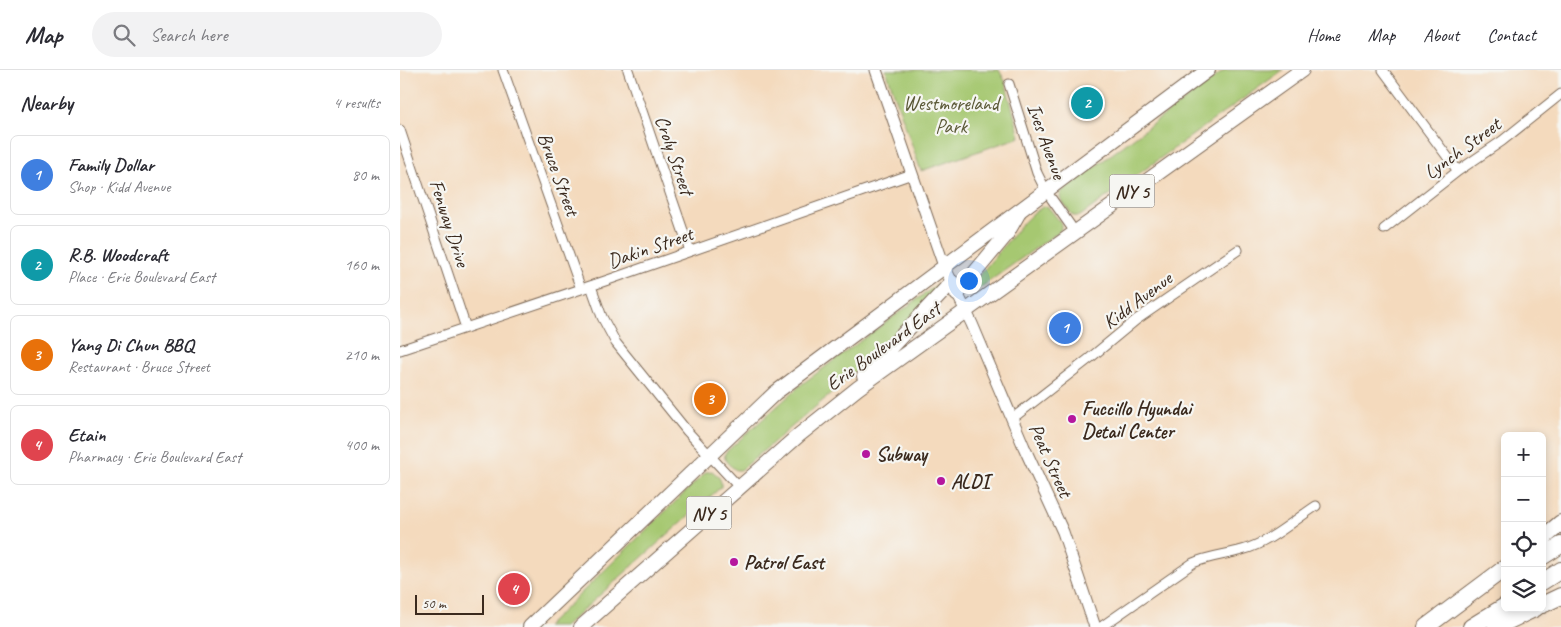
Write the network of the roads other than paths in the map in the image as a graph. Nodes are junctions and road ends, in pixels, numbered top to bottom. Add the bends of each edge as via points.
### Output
1 (503, 70) edge
2 (628, 70) edge
3 (876, 70) edge
4 (1208, 70) edge
5 (1302, 70) edge
6 (1384, 70) edge
7 (1009, 84) dead end
8 (1561, 94) edge
9 (400, 130) edge
10 (1458, 171) junction
11 (912, 174) junction
12 (1046, 191) junction
13 (1021, 209) junction
14 (1384, 229) dead end
15 (1075, 232) junction
16 (1238, 250) dead end
17 (690, 251) junction
18 (944, 266) junction
19 (591, 286) junction
20 (955, 288) junction
21 (581, 289) junction
22 (965, 311) junction
23 (466, 328) junction
24 (400, 350) edge
25 (840, 402) junction
26 (1012, 418) junction
27 (709, 456) junction
28 (739, 487) junction
29 (1316, 506) dead end
30 (1561, 523) edge
31 (1546, 536) edge
32 (1561, 545) edge
33 (1546, 554) edge
34 (1561, 570) edge
35 (1501, 571) edge
36 (1546, 579) edge
37 (1501, 582) edge
38 (1561, 596) edge
39 (1546, 603) edge
40 (1501, 608) edge
41 (1528, 612) edge
42 (530, 627) edge
43 (581, 627) edge
44 (1095, 627) edge
45 (1102, 627) edge
46 (1427, 627) edge
47 (1471, 627) edge
48 (1496, 627) edge

1 - 21 street, Bruce Street
2 - 17 street, Croly Street
3 - 11 street, Peat Street
4 - 12 main road, Erie Boulevard East / NY 5
5 - 15 main road, Erie Boulevard East / NY 5
6 - 10 street
7 - 12 street, Ives Avenue via 1036,173
8 - 10 street, Lynch Street
9 - 23 street, Fenway Drive
10 - 14 street, Lynch Street
11 - 17 street, Dakin Street
11 - 18 street, Peat Street
12 - 13 main road, Erie Boulevard East / NY 5
12 - 15 street, Ives Avenue
13 - 18 main road, Erie Boulevard East / NY 5
13 - 20 main road via 1006,235
15 - 22 main road, Erie Boulevard East / NY 5
16 - 26 street, Kidd Avenue via 1136,320
17 - 19 street, Dakin Street
18 - 20 street, Peat Street
18 - 27 main road, Erie Boulevard East / NY 5 via 775,394
19 - 21 street, Dakin Street
19 - 27 street via 616,343
20 - 22 street, Peat Street
20 - 25 main road
21 - 23 street, Dakin Street
22 - 25 main road, Erie Boulevard East / NY 5
22 - 26 street, Peat Street
23 - 24 street, Dakin Street
25 - 28 main road, Erie Boulevard East / NY 5
26 - 44 street, Peat Street via 1064,532
27 - 28 street
27 - 42 main road, Erie Boulevard East / NY 5
28 - 43 main road, Erie Boulevard East / NY 5
29 - 45 street via 1265,541 1193,563
30 - 31 highway
32 - 33 highway
34 - 36 highway
35 - 46 highway
37 - 46 highway
38 - 39 highway
40 - 47 highway
41 - 48 highway

